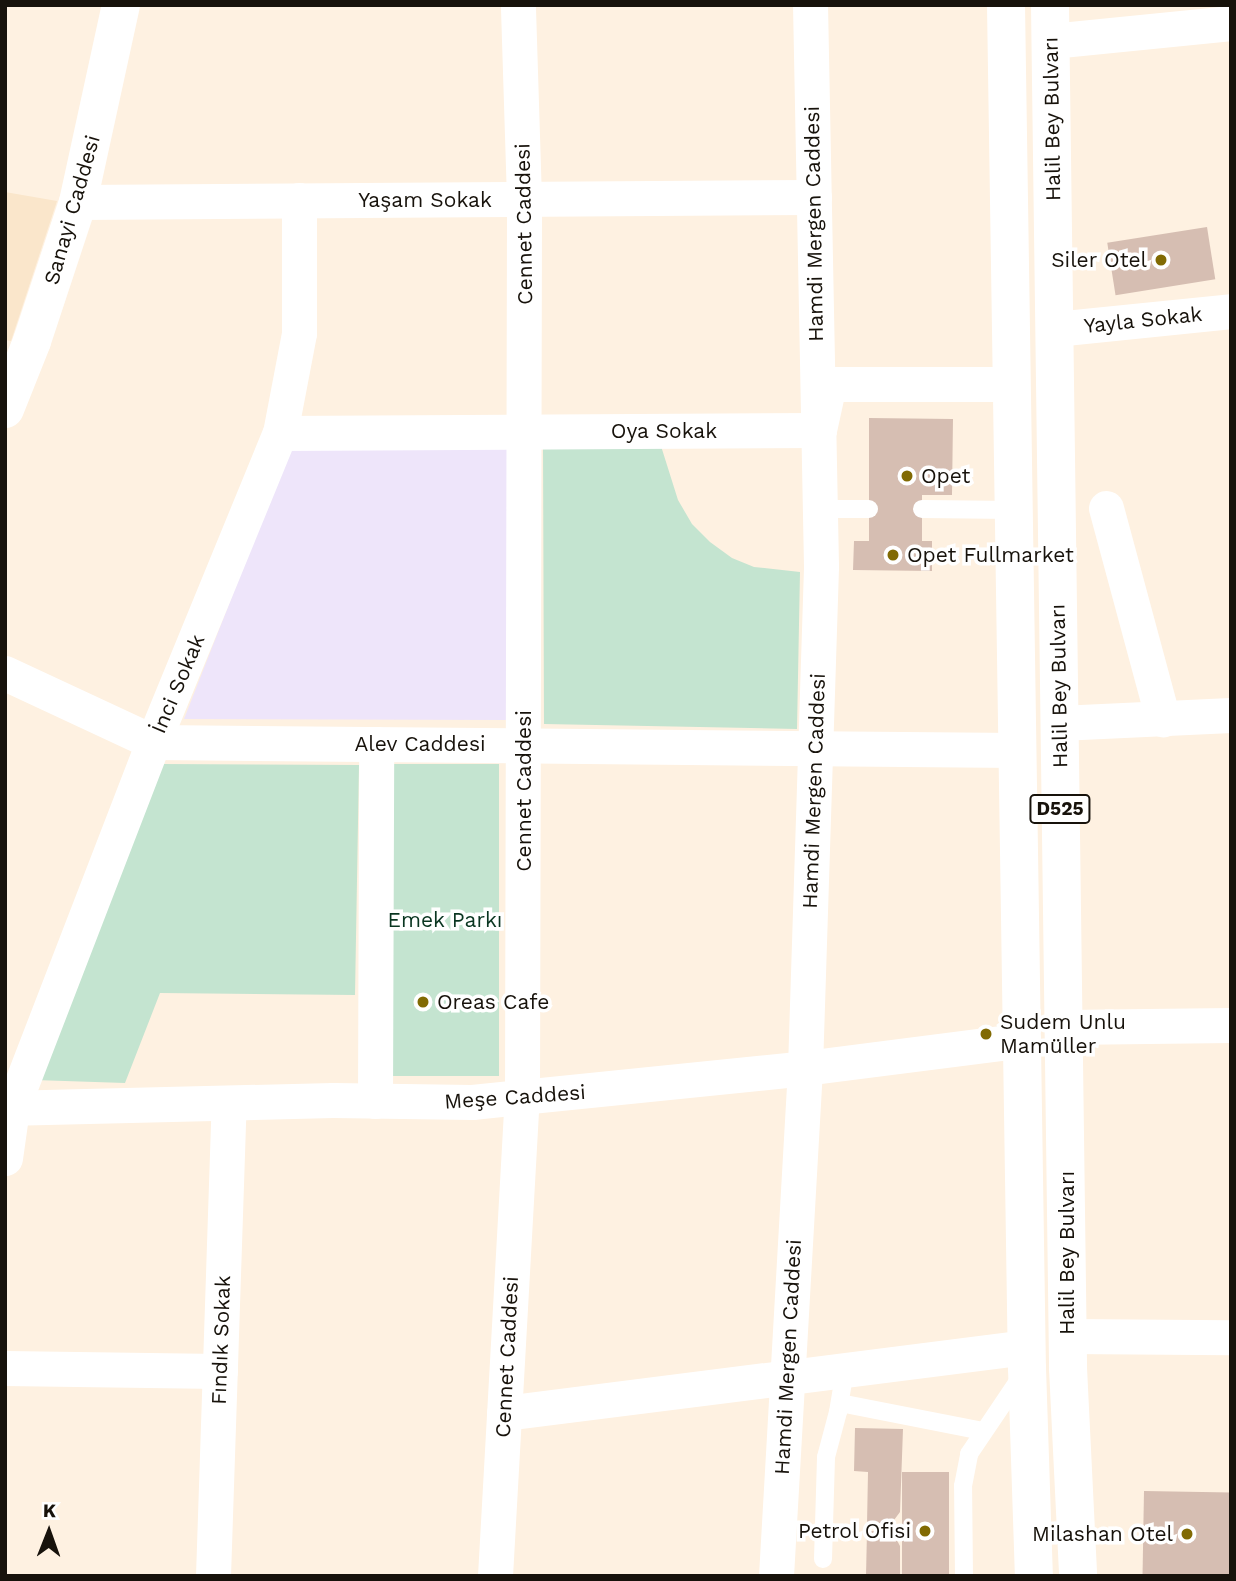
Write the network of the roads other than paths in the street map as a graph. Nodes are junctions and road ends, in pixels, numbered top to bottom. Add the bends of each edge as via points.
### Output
1 (121, 5) edge
2 (518, 5) edge
3 (810, 5) edge
4 (1006, 5) edge
5 (1050, 23) edge
6 (1231, 23) edge
7 (814, 197) junction
8 (524, 199) junction
9 (299, 200) junction
10 (78, 202) junction
11 (1231, 311) edge
12 (1055, 329) junction
13 (14, 360) edge
14 (1012, 384) junction
15 (5, 409) edge
16 (818, 430) junction
17 (525, 431) junction
18 (280, 433) junction
19 (1106, 508) dead end
20 (820, 509) junction
21 (869, 509) dead end
22 (922, 509) dead end
23 (1014, 510) junction
24 (5, 673) edge
25 (1231, 715) edge
26 (1163, 719) junction
27 (1059, 723) junction
28 (153, 742) junction
29 (376, 744) junction
30 (524, 745) junction
31 (815, 748) junction
32 (1018, 750) junction
33 (1231, 1025) edge
34 (1065, 1027) junction
35 (1023, 1040) junction
36 (805, 1068) junction
37 (522, 1099) junction
38 (375, 1101) junction
39 (229, 1104) junction
40 (9, 1108) edge
41 (5, 1158) edge
42 (1068, 1336) junction
43 (1231, 1337) edge
44 (1027, 1358) junction
45 (5, 1368) edge
46 (220, 1371) junction
47 (787, 1377) junction
48 (843, 1386) junction
49 (504, 1413) junction
50 (983, 1431) junction
51 (823, 1559) dead end
52 (213, 1576) edge
53 (495, 1576) edge
54 (776, 1576) edge
55 (964, 1576) edge
56 (1034, 1576) edge
57 (1078, 1576) edge

1 - 10 main road, Sanayi Caddesi
2 - 8 street, Cennet Caddesi
3 - 7 street, Hamdi Mergen Caddesi
4 - 14 main road, Halil Bey Bulvarı / D525
5 - 6 street
5 - 12 main road, Halil Bey Bulvarı / D525
7 - 8 street, Yaşam Sokak
7 - 16 street, Hamdi Mergen Caddesi
8 - 9 street, Yaşam Sokak
8 - 17 street, Cennet Caddesi
9 - 10 street, Yaşam Sokak
9 - 18 street, İnci Sokak via 299,333
10 - 13 main road, Sanayi Caddesi
11 - 12 street, Yayla Sokak
12 - 27 main road, Halil Bey Bulvarı / D525
13 - 15 main road, Sanayi Caddesi
14 - 16 street via 829,384
14 - 23 main road, Halil Bey Bulvarı / D525
16 - 17 street, Oya Sokak
16 - 20 street, Hamdi Mergen Caddesi
17 - 18 street, Oya Sokak
17 - 30 street, Cennet Caddesi
18 - 28 street, İnci Sokak
19 - 26 street
20 - 21 lane
20 - 31 street, Hamdi Mergen Caddesi
22 - 23 lane
23 - 32 main road, Halil Bey Bulvarı / D525
24 - 28 street, Alev Caddesi
25 - 26 street
26 - 27 street
27 - 34 main road, Halil Bey Bulvarı / D525
28 - 29 street, Alev Caddesi
28 - 40 street, İnci Sokak
29 - 30 street, Alev Caddesi
29 - 38 street
30 - 31 street, Alev Caddesi
30 - 37 street, Cennet Caddesi
31 - 32 street, Alev Caddesi
31 - 36 street, Hamdi Mergen Caddesi
32 - 35 main road, Halil Bey Bulvarı / D525
33 - 34 street
34 - 42 main road, Halil Bey Bulvarı / D525
35 - 36 street, Meşe Caddesi
35 - 44 main road, Halil Bey Bulvarı / D525
36 - 37 street, Meşe Caddesi
36 - 47 street, Hamdi Mergen Caddesi
37 - 38 street, Meşe Caddesi
37 - 49 street, Cennet Caddesi
38 - 39 street, Meşe Caddesi
39 - 40 street, Meşe Caddesi
39 - 46 street, Fındık Sokak
40 - 41 street, İnci Sokak
42 - 43 street
42 - 57 main road, Halil Bey Bulvarı / D525
44 - 48 street
44 - 50 lane
44 - 56 main road, Halil Bey Bulvarı / D525
45 - 46 street
46 - 52 street, Fındık Sokak
47 - 48 street
47 - 49 street
47 - 54 street, Hamdi Mergen Caddesi
48 - 50 lane
48 - 51 lane via 826,1457
49 - 53 street, Cennet Caddesi
50 - 55 lane via 965,1468

